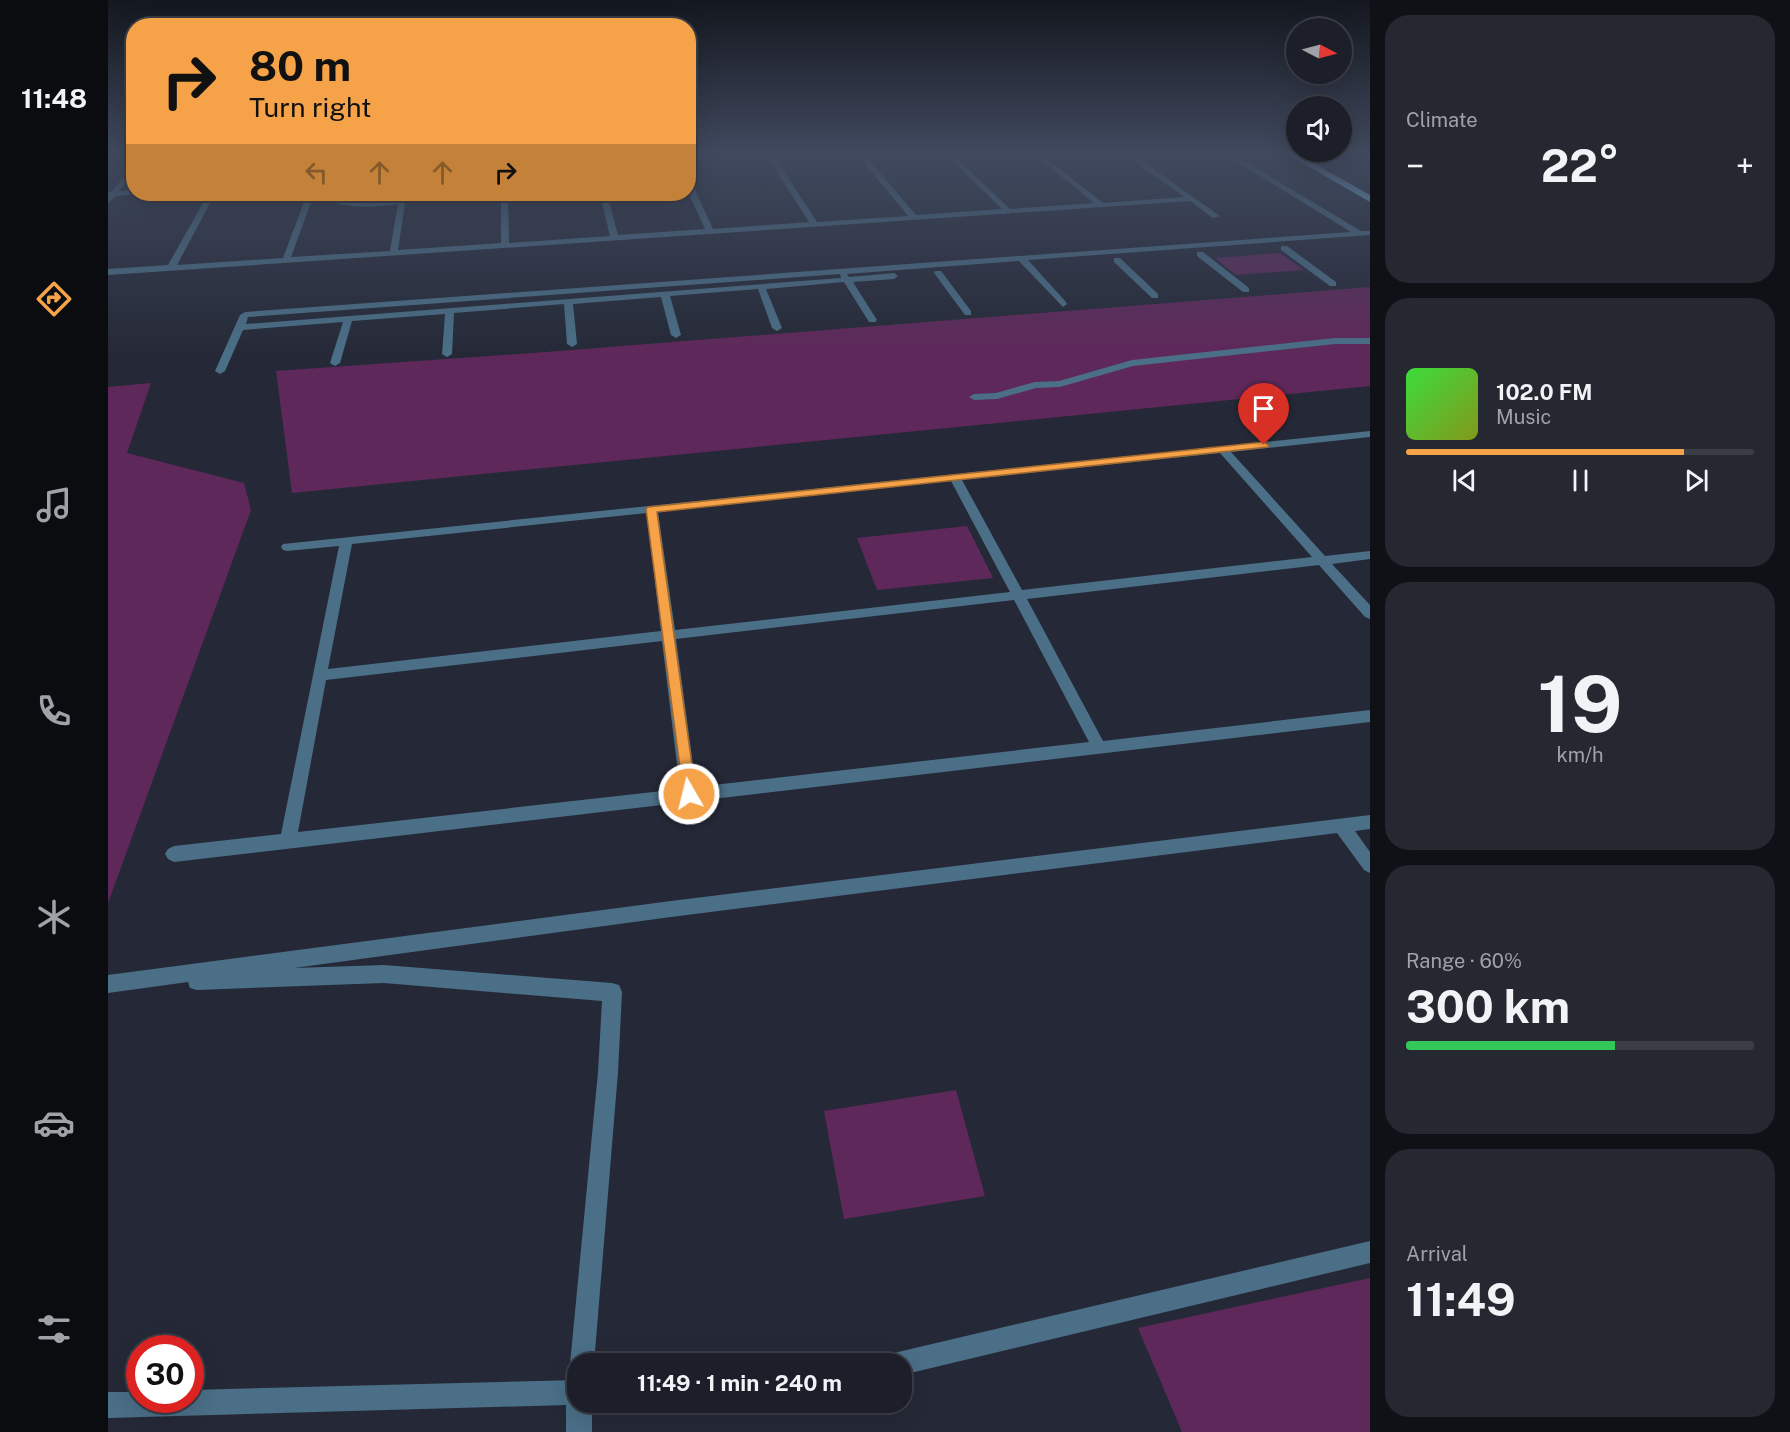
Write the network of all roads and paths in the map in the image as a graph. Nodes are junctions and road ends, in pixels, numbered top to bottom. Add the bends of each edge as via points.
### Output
1 (197, 220) edge
2 (301, 220) edge
3 (399, 220) edge
4 (505, 220) edge
5 (610, 220) edge
6 (705, 220) edge
7 (811, 220) edge
8 (873, 220) edge
9 (1338, 220) edge
10 (814, 224) junction
11 (710, 231) junction
12 (1360, 233) junction
13 (1370, 233) edge
14 (614, 237) junction
15 (1370, 241) edge
16 (505, 245) junction
17 (1284, 248) junction
18 (394, 252) junction
19 (1200, 254) junction
20 (1020, 257) junction
21 (286, 260) junction
22 (1117, 260) junction
23 (1028, 266) junction
24 (171, 268) junction
25 (841, 270) junction
26 (108, 272) edge
27 (938, 273) junction
28 (848, 280) junction
29 (1333, 284) dead end
30 (760, 287) junction
31 (1246, 290) dead end
32 (665, 294) junction
33 (1155, 296) dead end
34 (568, 302) junction
35 (1063, 304) dead end
36 (450, 311) junction
37 (969, 312) dead end
38 (348, 319) junction
39 (872, 320) dead end
40 (240, 327) junction
41 (777, 328) dead end
42 (676, 335) dead end
43 (1370, 341) edge
44 (572, 344) dead end
45 (447, 354) dead end
46 (335, 363) dead end
47 (220, 371) dead end
48 (974, 398) dead end
49 (1370, 434) edge
50 (1222, 449) junction
51 (955, 477) junction
52 (652, 509) junction
53 (346, 541) junction
54 (287, 547) dead end
55 (1370, 555) edge
56 (1322, 560) junction
57 (1018, 595) junction
58 (1370, 614) edge
59 (668, 636) junction
60 (320, 675) junction
61 (1370, 716) edge
62 (1099, 747) junction
63 (689, 794) junction
64 (1370, 822) edge
65 (1341, 826) junction
66 (288, 840) junction
67 (174, 854) dead end
68 (1370, 865) edge
69 (108, 985) edge
70 (1370, 1252) edge
71 (583, 1353) edge
72 (912, 1361) edge
73 (567, 1392) edge
74 (108, 1405) edge
75 (579, 1413) edge
76 (579, 1432) edge

1 - 24 street
2 - 21 street
3 - 18 street
4 - 16 street
5 - 14 street
6 - 11 street
7 - 10 street
8 - 10 street
9 - 12 street
10 - 11 street
11 - 14 street
12 - 13 street
12 - 15 street
12 - 20 street
14 - 16 street
15 - 17 street
16 - 18 street
17 - 19 street
17 - 29 street
18 - 21 street
19 - 22 street
19 - 31 street
20 - 23 street
20 - 25 street
21 - 24 street
22 - 23 street
22 - 33 street
23 - 27 street
23 - 35 street
24 - 26 street
25 - 28 street
25 - 40 street via 245,315
27 - 28 street
27 - 37 street
28 - 30 street
28 - 39 street
30 - 32 street
30 - 41 street
32 - 34 street
32 - 42 street
34 - 36 street
34 - 44 street
36 - 38 street
36 - 45 street
38 - 40 street
38 - 46 street
40 - 47 street
43 - 48 street via 1335,341 1132,363 1060,384 1035,385
49 - 50 street
50 - 51 street
50 - 56 street
51 - 52 street
51 - 57 street
52 - 53 street
52 - 59 street
53 - 54 street
53 - 60 street
55 - 56 street
56 - 57 street
56 - 58 street
57 - 59 street
57 - 62 street
59 - 60 street
59 - 63 street
60 - 66 street
61 - 62 street
62 - 63 street
63 - 66 street
64 - 65 street
65 - 68 street
65 - 69 street via 671,909
66 - 67 street
69 - 71 street via 384,974 612,992
70 - 72 street
73 - 74 street
75 - 76 street

